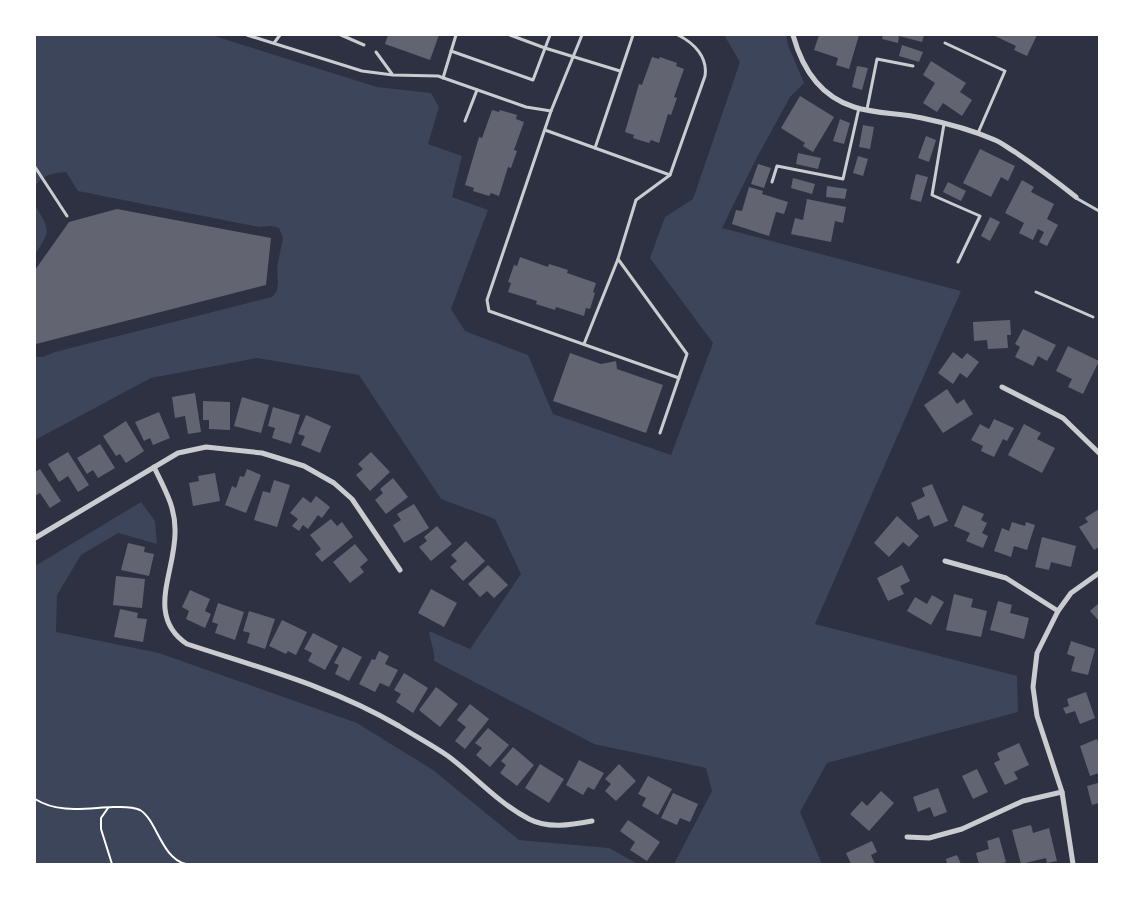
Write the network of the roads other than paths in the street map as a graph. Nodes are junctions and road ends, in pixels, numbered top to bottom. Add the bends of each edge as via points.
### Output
1 (247, 35) edge
2 (280, 35) edge
3 (341, 35) edge
4 (456, 35) edge
5 (510, 35) edge
6 (550, 35) edge
7 (582, 35) edge
8 (633, 35) edge
9 (678, 35) edge
10 (793, 35) edge
11 (274, 43) junction
12 (945, 43) dead end
13 (364, 45) dead end
14 (545, 48) junction
15 (451, 51) junction
16 (376, 52) dead end
17 (573, 56) junction
18 (913, 66) dead end
19 (620, 71) junction
20 (393, 75) junction
21 (443, 78) junction
22 (477, 90) junction
23 (859, 108) junction
24 (867, 109) junction
25 (551, 112) junction
26 (465, 121) dead end
27 (944, 124) junction
28 (545, 130) junction
29 (978, 133) junction
30 (595, 148) junction
31 (35, 167) edge
32 (670, 175) junction
33 (772, 182) dead end
34 (1076, 197) joint
35 (1099, 211) edge
36 (66, 216) dead end
37 (618, 259) junction
38 (958, 262) dead end
39 (1036, 292) dead end
40 (1093, 317) dead end
41 (584, 344) junction
42 (679, 378) junction
43 (1002, 387) dead end
44 (660, 432) dead end
45 (1099, 453) edge
46 (154, 467) junction
47 (35, 538) edge
48 (946, 561) dead end
49 (400, 570) dead end
50 (1099, 573) edge
51 (1058, 611) junction
52 (1062, 792) junction
53 (592, 821) dead end
54 (906, 837) dead end
55 (1073, 864) edge

1 - 11 lane
2 - 11 lane
3 - 13 lane
4 - 15 lane
5 - 14 lane
6 - 14 lane
7 - 17 lane
8 - 19 lane
9 - 32 lane via 689,40 705,60 706,67
10 - 23 street via 805,69 819,85 834,97
11 - 20 lane via 362,71
12 - 29 lane via 1005,71
14 - 15 lane via 533,80
14 - 17 lane
15 - 21 lane
16 - 20 lane
17 - 19 lane
17 - 25 lane
18 - 24 lane via 877,59
19 - 30 lane
20 - 21 lane
21 - 22 lane
22 - 25 lane
22 - 26 lane
23 - 24 street
23 - 33 lane via 843,179 777,166
24 - 27 street
25 - 28 lane
27 - 29 street
27 - 38 lane via 932,195 980,216
28 - 30 lane
28 - 41 lane via 487,300 488,307
29 - 34 street via 997,140 1040,168
30 - 32 lane
31 - 36 lane
32 - 37 lane via 636,200
34 - 35 lane
37 - 41 lane
37 - 42 lane via 687,354
39 - 40 lane
41 - 42 lane
42 - 44 lane
43 - 45 street via 1064,418
46 - 47 street
46 - 49 street via 178,453 206,447 262,454 304,466 334,483 352,499
46 - 53 street via 174,509 176,531 164,606 166,618 178,638 187,644 336,694 397,725 447,756 530,820 550,826
48 - 51 street via 1006,578
50 - 51 street via 1071,593
51 - 52 street via 1037,653 1033,687 1037,716
52 - 54 street via 1023,801 962,829 929,838
52 - 55 street

